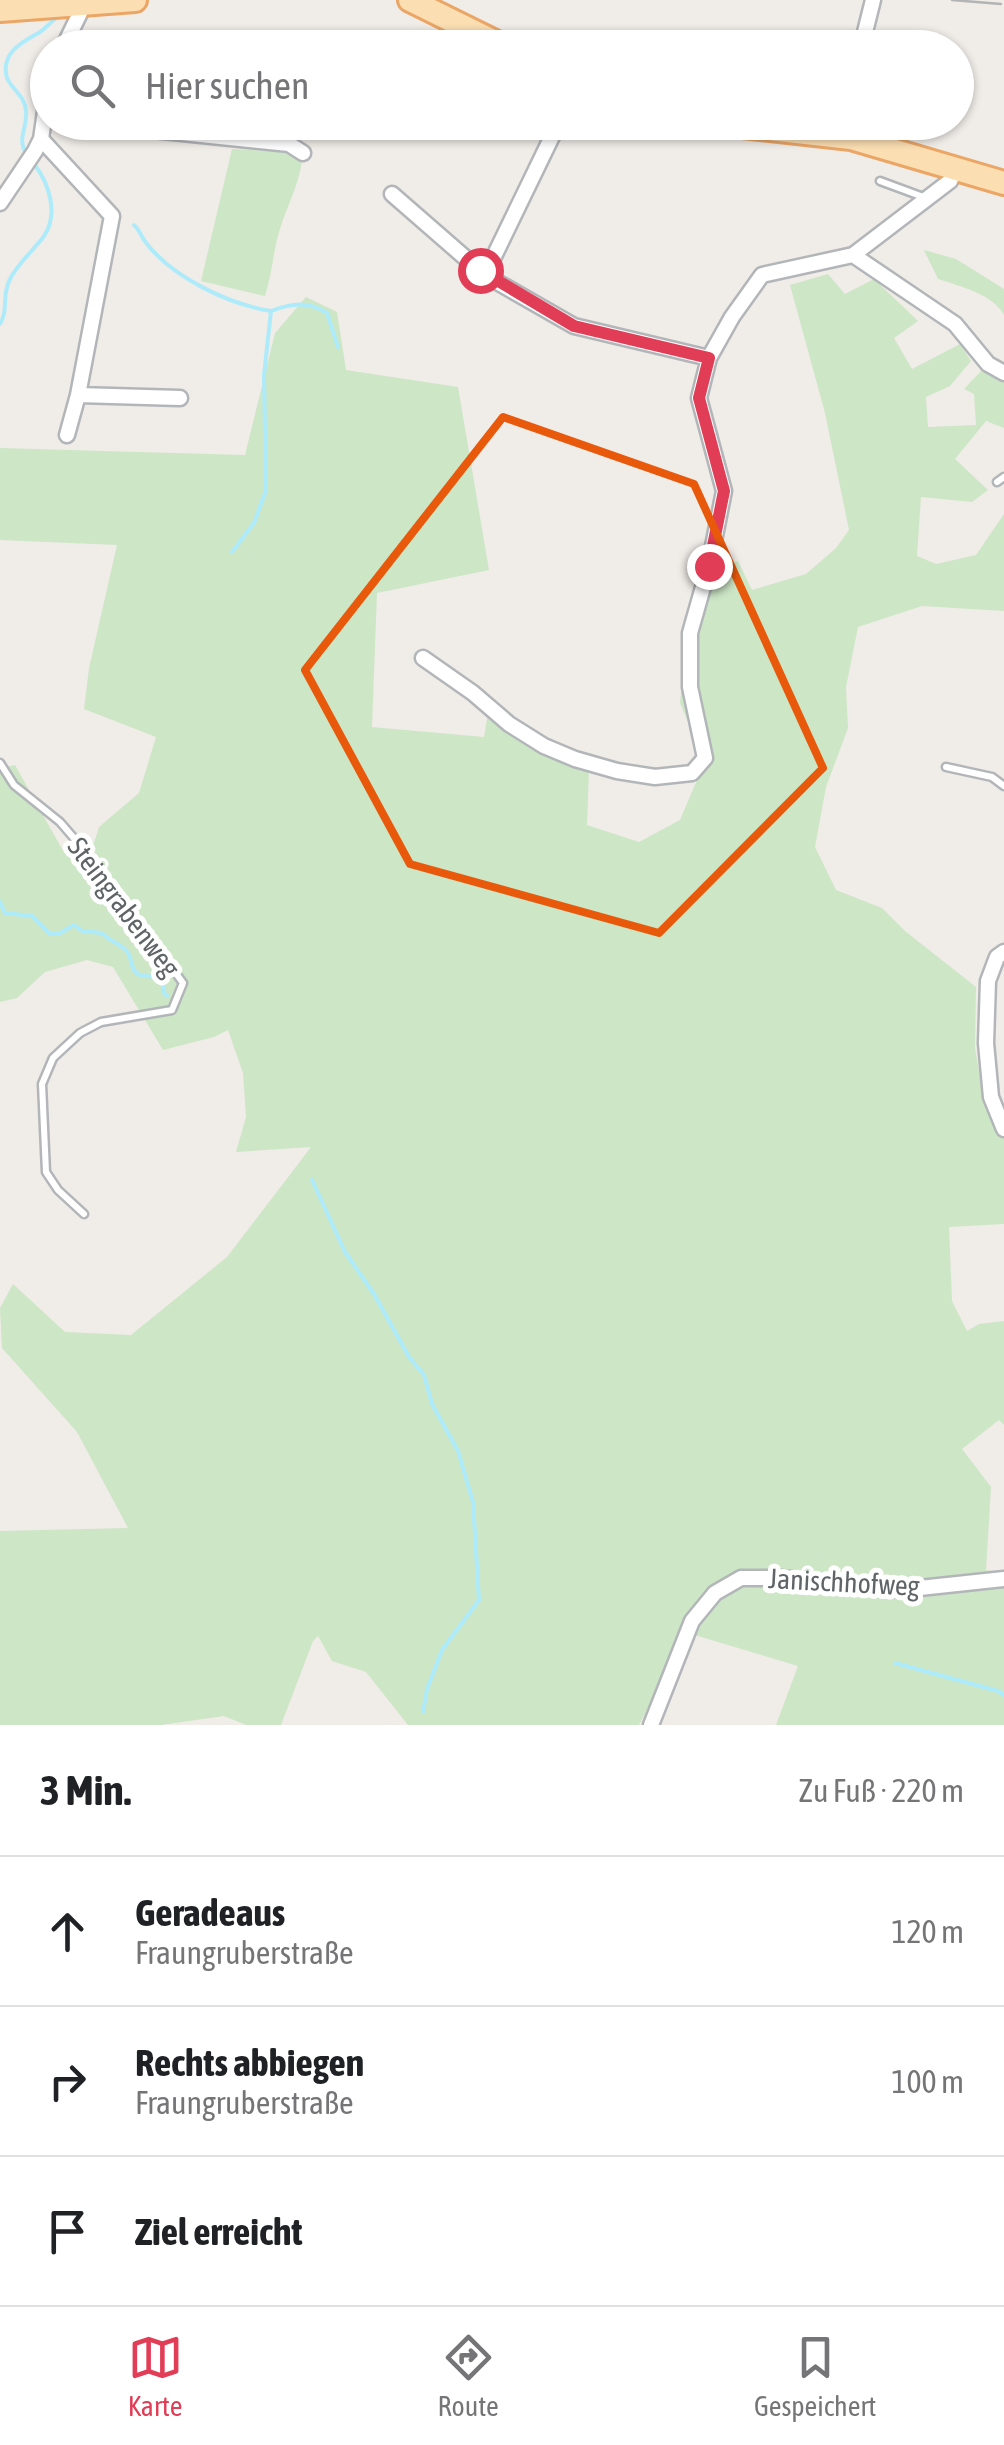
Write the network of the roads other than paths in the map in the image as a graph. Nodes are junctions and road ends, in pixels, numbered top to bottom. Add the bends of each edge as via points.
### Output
1 (135, 0) edge
2 (874, 0) edge
3 (416, 1) edge
4 (67, 5) junction
5 (0, 10) edge
6 (72, 30) edge
7 (472, 30) edge
8 (866, 30) edge
9 (39, 140) edge
10 (250, 140) edge
11 (550, 140) edge
12 (862, 140) edge
13 (38, 145) junction
14 (303, 153) dead end
15 (956, 168) junction
16 (880, 181) dead end
17 (1004, 183) edge
18 (392, 194) dead end
19 (927, 198) junction
20 (0, 203) edge
21 (853, 254) junction
22 (485, 274) junction
23 (709, 358) junction
24 (1004, 373) edge
25 (78, 395) junction
26 (180, 398) dead end
27 (67, 435) dead end
28 (422, 658) dead end
29 (0, 763) edge
30 (946, 768) dead end
31 (1004, 786) edge
32 (1004, 952) edge
33 (1004, 1129) edge
34 (84, 1214) dead end
35 (1004, 1578) edge
36 (651, 1725) edge

1 - 4 main road
2 - 8 street
3 - 7 main road
4 - 5 main road
4 - 6 street via 80,13
9 - 13 street
10 - 14 street via 289,144
11 - 22 street
12 - 15 main road
13 - 20 street
13 - 25 street via 112,216
15 - 17 main road
15 - 19 street
16 - 19 lane
18 - 22 street
19 - 21 street
21 - 23 street via 762,275
21 - 24 street via 955,324
22 - 23 street via 574,326
23 - 28 street via 699,398 724,491 690,633 690,688 705,758 692,773 655,776 575,760 509,724
25 - 26 street
25 - 27 street
29 - 34 lane, Steingrabenweg via 14,785 60,822 183,983 172,1010 101,1022 80,1033 54,1058 42,1084 46,1172
30 - 31 lane via 992,777
32 - 33 street via 988,981 986,1044 991,1097
35 - 36 street, Janischhofweg via 901,1590 740,1578 715,1593 692,1621

